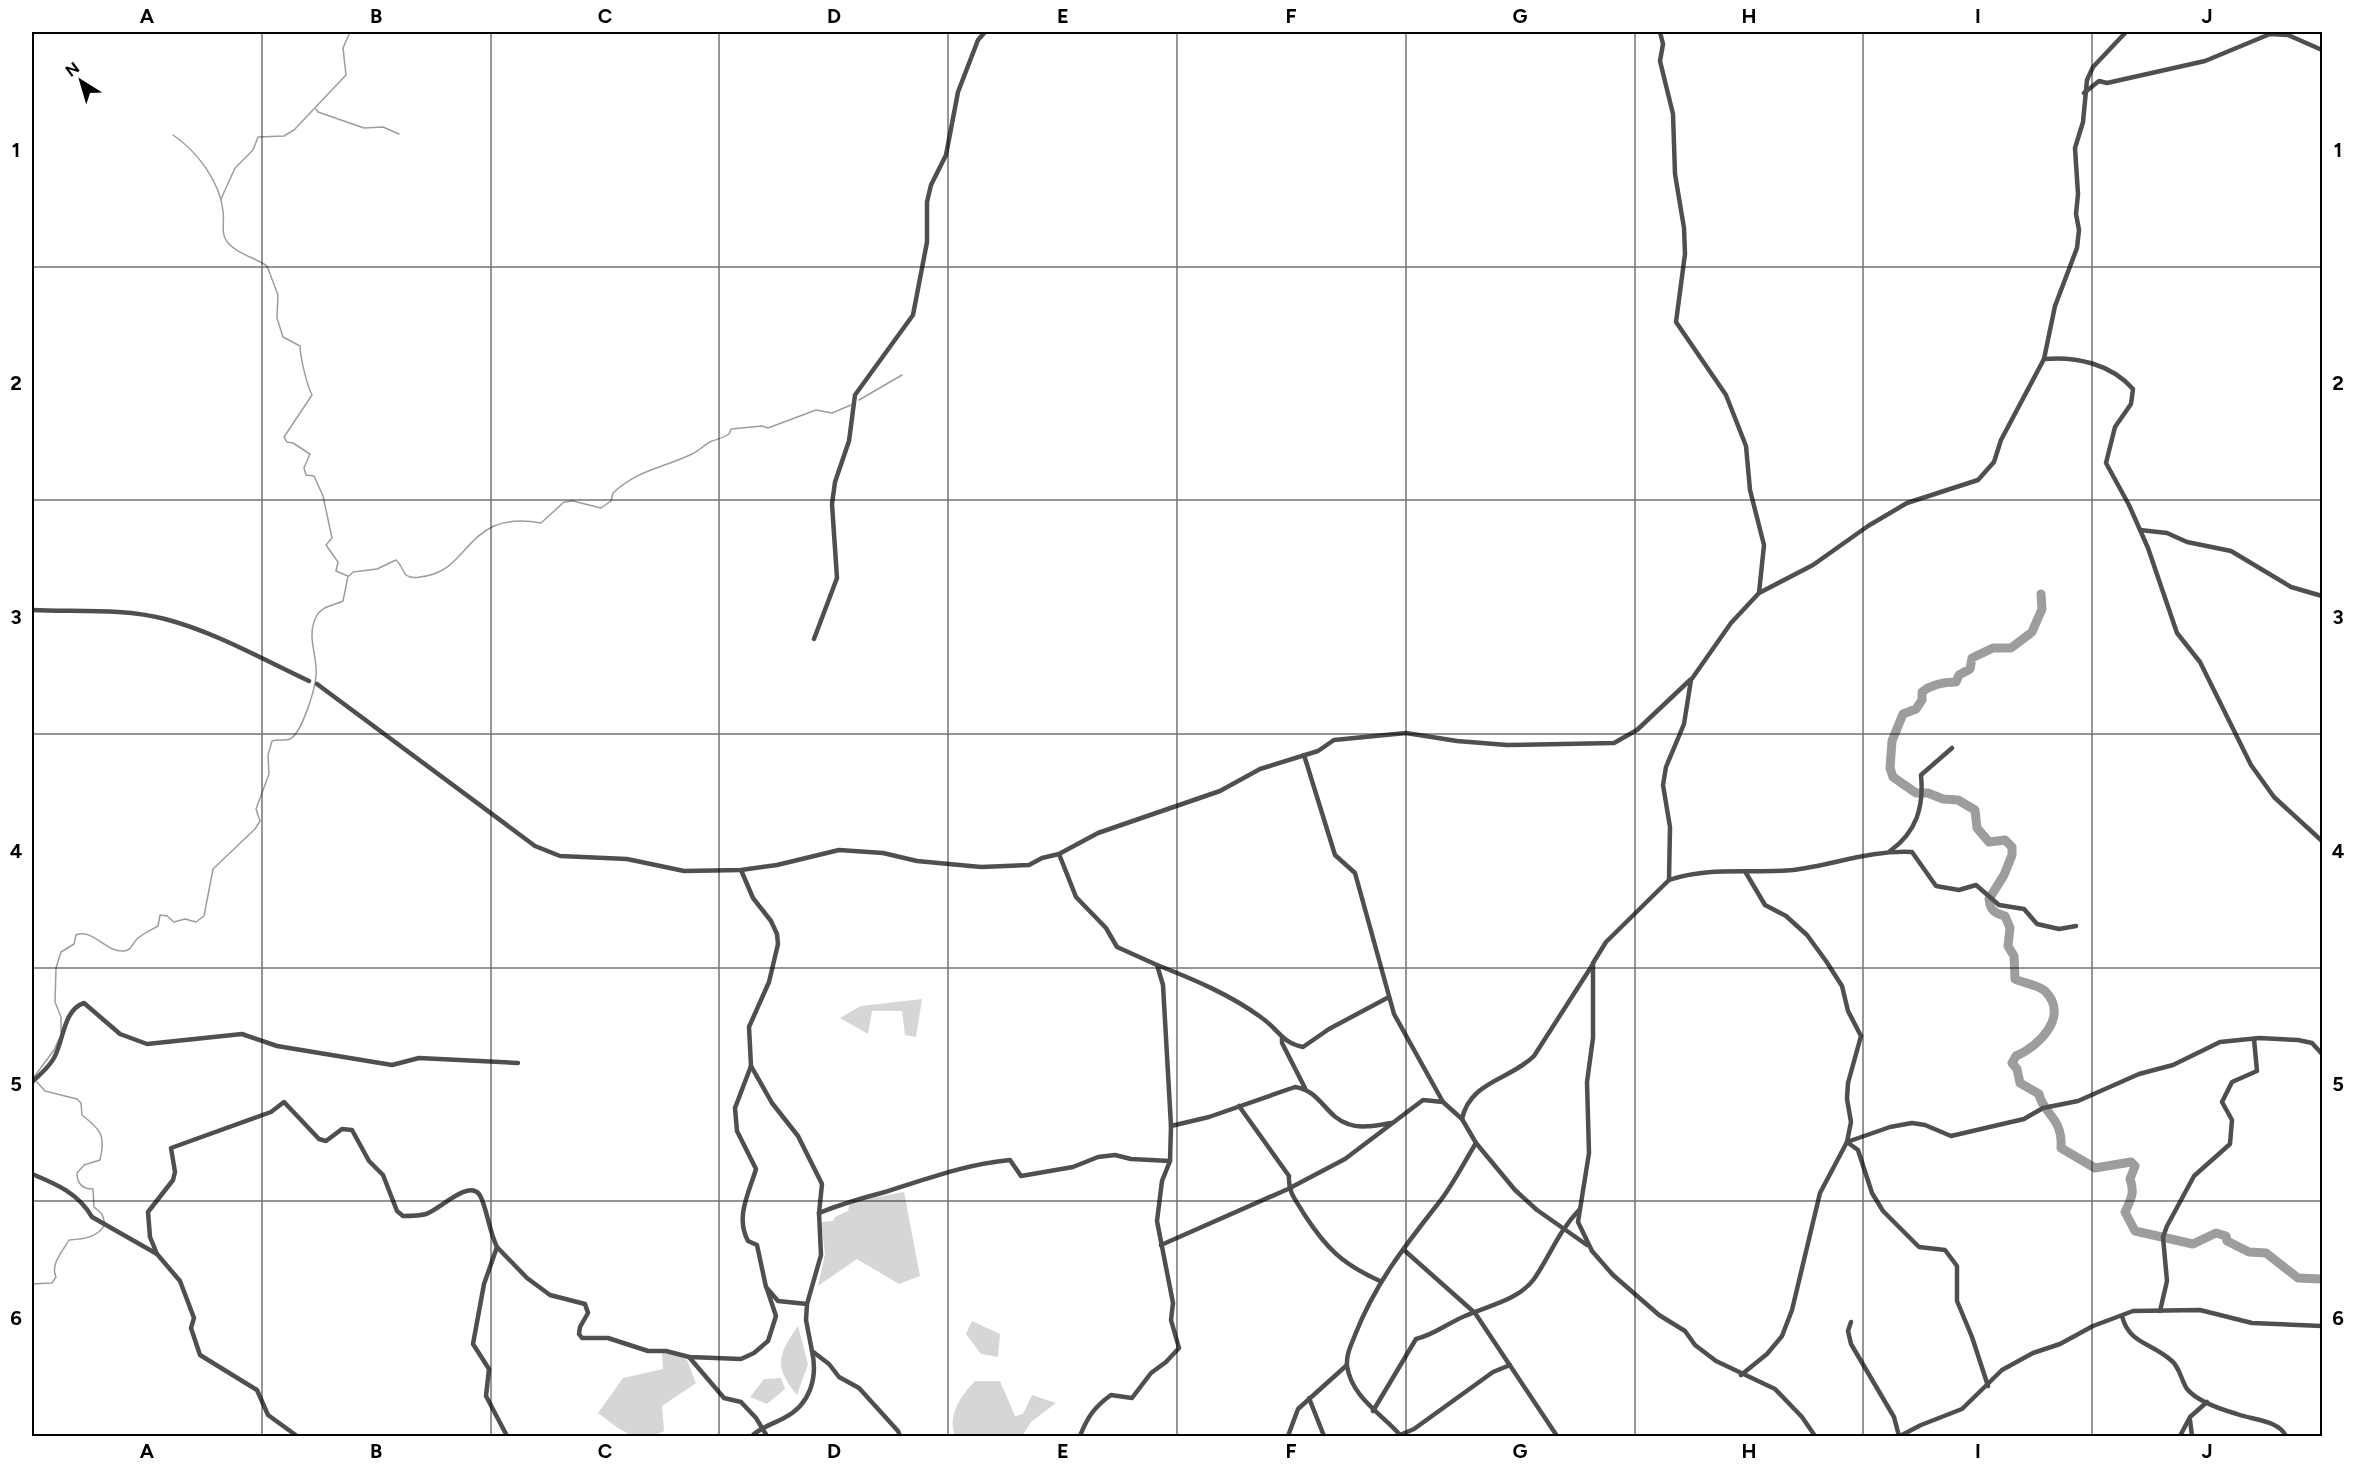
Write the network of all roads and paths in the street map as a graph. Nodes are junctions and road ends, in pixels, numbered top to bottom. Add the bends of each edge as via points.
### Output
1 (985, 32) edge
2 (1660, 32) edge
3 (2126, 32) edge
4 (2322, 50) edge
5 (2084, 93) junction
6 (2044, 359) junction
7 (2140, 530) junction
8 (1759, 593) junction
9 (2322, 596) edge
10 (32, 610) edge
11 (814, 639) dead end
12 (1691, 680) junction
13 (309, 681) dead end
14 (317, 684) dead end
15 (1952, 748) dead end
16 (1304, 755) junction
17 (2322, 841) edge
18 (1890, 851) junction
19 (1059, 854) junction
20 (741, 870) junction
21 (1746, 873) junction
22 (1669, 880) junction
23 (2076, 926) dead end
24 (1593, 963) junction
25 (1157, 965) junction
26 (1389, 997) junction
27 (1282, 1037) junction
28 (2254, 1039) junction
29 (2322, 1054) edge
30 (518, 1063) dead end
31 (751, 1066) junction
32 (32, 1082) edge
33 (1305, 1088) junction
34 (1443, 1102) junction
35 (1239, 1106) junction
36 (1462, 1119) junction
37 (1394, 1122) junction
38 (1171, 1126) junction
39 (1846, 1142) junction
40 (1476, 1143) junction
41 (1170, 1161) junction
42 (32, 1174) edge
43 (1288, 1189) junction
44 (1579, 1210) junction
45 (819, 1213) junction
46 (1562, 1228) junction
47 (1161, 1245) junction
48 (497, 1247) junction
49 (1589, 1247) junction
50 (1404, 1250) junction
51 (157, 1254) junction
52 (1380, 1281) junction
53 (766, 1287) junction
54 (807, 1304) junction
55 (2160, 1311) junction
56 (1475, 1313) junction
57 (2122, 1316) junction
58 (1851, 1322) dead end
59 (2322, 1326) edge
60 (812, 1351) junction
61 (689, 1357) junction
62 (1347, 1365) junction
63 (1510, 1365) junction
64 (1741, 1375) junction
65 (1988, 1386) junction
66 (1309, 1398) junction
67 (2207, 1402) junction
68 (1373, 1411) junction
69 (2190, 1417) junction
70 (761, 1429) junction
71 (1400, 1436) edge
72 (297, 1437) edge
73 (507, 1437) edge
74 (752, 1437) edge
75 (768, 1437) edge
76 (900, 1437) edge
77 (1080, 1437) edge
78 (1288, 1437) edge
79 (1324, 1437) edge
80 (1557, 1437) edge
81 (1815, 1437) edge
82 (1900, 1437) edge
83 (2180, 1437) edge
84 (2192, 1437) edge
85 (2286, 1437) edge

1 - 11 street via 978,40 958,92 946,155 931,185 927,242 913,315 855,395 849,441 832,504 837,578
2 - 8 street via 1660,61 1673,114 1676,185 1684,228 1685,254 1676,322 1726,395 1746,446 1750,490 1764,545
3 - 5 street via 2093,67
4 - 5 street via 2288,35 2270,34 2205,61 2108,83 2098,81
5 - 6 street via 2075,148 2079,237 2075,258 2055,306
6 - 7 street via 2067,357 2108,368 2133,389 2131,404 2115,427 2106,463
6 - 8 street via 2001,440 1995,460 1982,477 1907,503 1813,565
7 - 9 street via 2167,533 2187,542 2231,551 2291,587
7 - 17 street via 2177,633 2200,662 2251,765 2274,798
8 - 12 street via 1731,622
10 - 13 street via 164,619
12 - 16 street via 1637,730 1614,742 1507,745 1406,733 1334,740 1318,752
12 - 22 street via 1684,724 1669,758 1663,785 1670,827
14 - 20 street via 535,846 560,856 627,859 684,871
15 - 18 street via 1921,775 1921,807 1911,830
16 - 19 street via 1260,769 1220,791 1098,833
16 - 26 street via 1335,855 1355,873
18 - 21 street via 1797,869
18 - 23 street via 1912,852 1936,886 1959,890 1976,885 1999,905 2024,909 2037,924 2059,929
19 - 20 street via 1029,865 981,867 839,850
19 - 25 street via 1076,897 1106,928 1117,947
20 - 31 street via 753,898 771,921 778,944 769,982 749,1028
21 - 22 street via 1687,873
21 - 39 street via 1765,905 1786,916 1807,935 1842,986 1860,1036 1848,1083 1851,1122
22 - 24 street via 1606,942
24 - 36 street via 1534,1056 1476,1093 1464,1108
24 - 44 street via 1593,1038 1587,1082 1589,1153
25 - 27 street via 1204,984 1263,1018
25 - 38 street via 1163,985
26 - 27 street via 1303,1047
26 - 34 street via 1394,1014
27 - 33 street
28 - 29 street via 2312,1043
28 - 39 street via 2220,1042 2173,1065 2139,1074 2078,1101 2043,1108 2024,1119 1966,1134 1951,1137 1912,1123
28 - 55 street via 2257,1071 2232,1082 2222,1102 2232,1120 2230,1144 2194,1176 2163,1238 2167,1281
30 - 32 street via 419,1058 392,1065 277,1046 242,1034 147,1044 120,1034 84,1003 69,1014 53,1061
31 - 45 street via 772,1103 798,1136 822,1184
31 - 53 street via 735,1108 737,1131 756,1169 745,1197 742,1225 748,1241 757,1245
33 - 35 street via 1295,1087
33 - 37 street via 1348,1125
34 - 36 street
34 - 37 street via 1423,1100
35 - 38 street
35 - 43 street via 1289,1176
36 - 40 street
37 - 43 street via 1345,1159
38 - 41 street
39 - 64 street via 1820,1192 1792,1310 1782,1336
39 - 65 street via 1858,1150 1872,1193 1883,1211 1919,1247 1945,1250 1957,1266 1957,1300
40 - 46 street via 1515,1190
40 - 50 street
41 - 45 street via 1131,1160 1115,1155 1021,1176 1011,1160 984,1163
41 - 47 street via 1162,1181 1158,1221
42 - 51 street via 62,1186 92,1217
43 - 47 street
43 - 52 street via 1335,1255 1353,1269
44 - 46 street
44 - 49 street via 1578,1222
45 - 54 street via 821,1255
46 - 49 street
46 - 56 street via 1533,1281 1509,1298
47 - 77 street via 1173,1303 1171,1320 1179,1348 1150,1372 1132,1398 1111,1395 1100,1403 1087,1416
48 - 51 street via 478,1192 455,1194 442,1207 425,1215 403,1216 397,1211 383,1175 369,1161 352,1130 342,1129 326,1141 319,1139 284,1102 271,1112 171,1148 175,1172 148,1212 150,1237
48 - 61 street via 550,1295 585,1304 588,1313 579,1327 582,1338 608,1338 648,1351
48 - 73 street via 484,1284 473,1344 489,1369 486,1396
49 - 64 street via 1613,1275 1659,1315
50 - 52 street
50 - 56 street
51 - 72 street via 180,1281 194,1318 191,1328 200,1355 257,1390 268,1415
52 - 62 street via 1352,1342
53 - 54 street via 778,1301
53 - 61 street via 776,1316 768,1341 741,1359
54 - 60 street
55 - 57 street via 2133,1311
55 - 59 street via 2200,1310 2252,1323
56 - 63 street
56 - 68 street via 1416,1339
57 - 65 street via 2033,1353 2002,1370
57 - 67 street via 2126,1330 2174,1362 2187,1389
58 - 82 street via 1851,1344 1894,1417
60 - 70 street via 816,1367 801,1408
60 - 76 street via 839,1377 859,1388
61 - 70 street via 724,1398 741,1402
62 - 66 street
62 - 68 street via 1352,1381
63 - 71 street via 1493,1372
63 - 80 street
64 - 81 street via 1764,1382 1780,1393
65 - 82 street via 1962,1409
66 - 78 street via 1298,1409
66 - 79 street
67 - 69 street
67 - 85 street via 2264,1421 2283,1430
68 - 71 street
69 - 83 street
69 - 84 street
70 - 74 street
70 - 75 street

